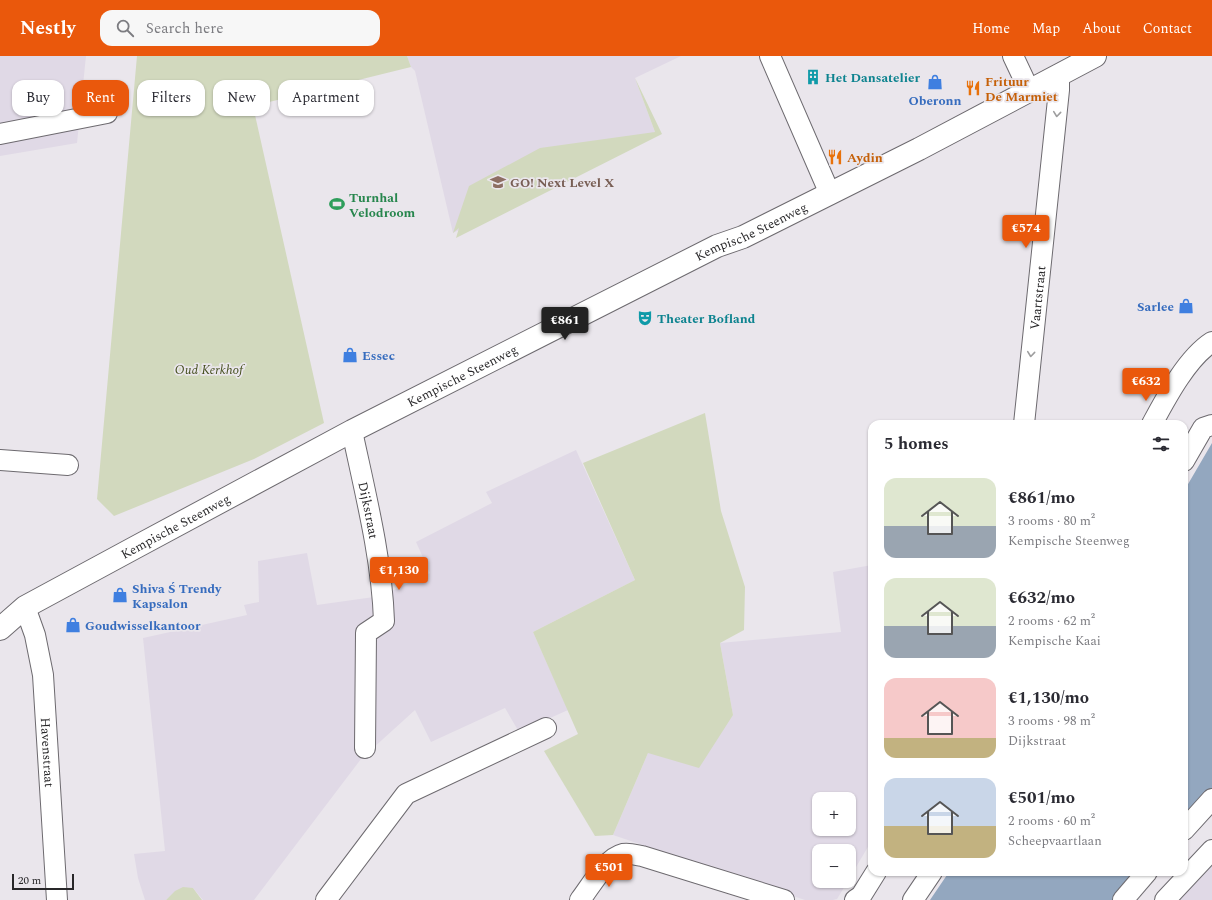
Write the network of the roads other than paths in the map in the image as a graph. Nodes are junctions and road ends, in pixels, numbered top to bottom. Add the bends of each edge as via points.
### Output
1 (770, 56) edge
2 (1013, 56) edge
3 (1095, 56) edge
4 (1059, 75) junction
5 (1030, 90) junction
6 (92, 116) edge
7 (0, 134) edge
8 (830, 194) junction
9 (1212, 342) edge
10 (1024, 420) edge
11 (1154, 420) edge
12 (1212, 425) edge
13 (352, 431) junction
14 (1188, 454) edge
15 (0, 460) edge
16 (68, 465) dead end
17 (26, 608) junction
18 (0, 612) edge
19 (0, 629) edge
20 (546, 728) dead end
21 (366, 748) dead end
22 (1212, 799) edge
23 (1188, 826) edge
24 (1212, 850) edge
25 (873, 876) edge
26 (929, 876) edge
27 (1144, 876) edge
28 (858, 898) edge
29 (57, 900) edge
30 (326, 900) edge
31 (580, 900) edge
32 (784, 900) edge
33 (912, 900) edge
34 (1123, 900) edge
35 (1166, 900) edge

1 - 8 street
2 - 5 street
3 - 4 main road, Kempische Steenweg
4 - 5 main road, Kempische Steenweg
4 -> 10 street, Vaartstraat
5 - 8 main road, Kempische Steenweg via 919,150
6 - 7 street
8 - 13 main road, Kempische Steenweg via 743,237 717,246
9 - 11 street via 1190,363
12 - 14 street via 1203,428
13 - 17 main road, Kempische Steenweg
13 - 21 street, Dijkstraat via 383,594 384,621 366,632
15 - 16 street
17 - 18 main road, Kempische Steenweg
17 - 19 main road, Kempische Steenweg
17 - 29 street, Havenstraat via 35,635 43,675
20 - 30 street via 406,794
22 - 23 street
24 - 35 street
25 - 28 street
26 - 33 street
27 - 34 street
31 - 32 street via 604,868 624,854 642,856

